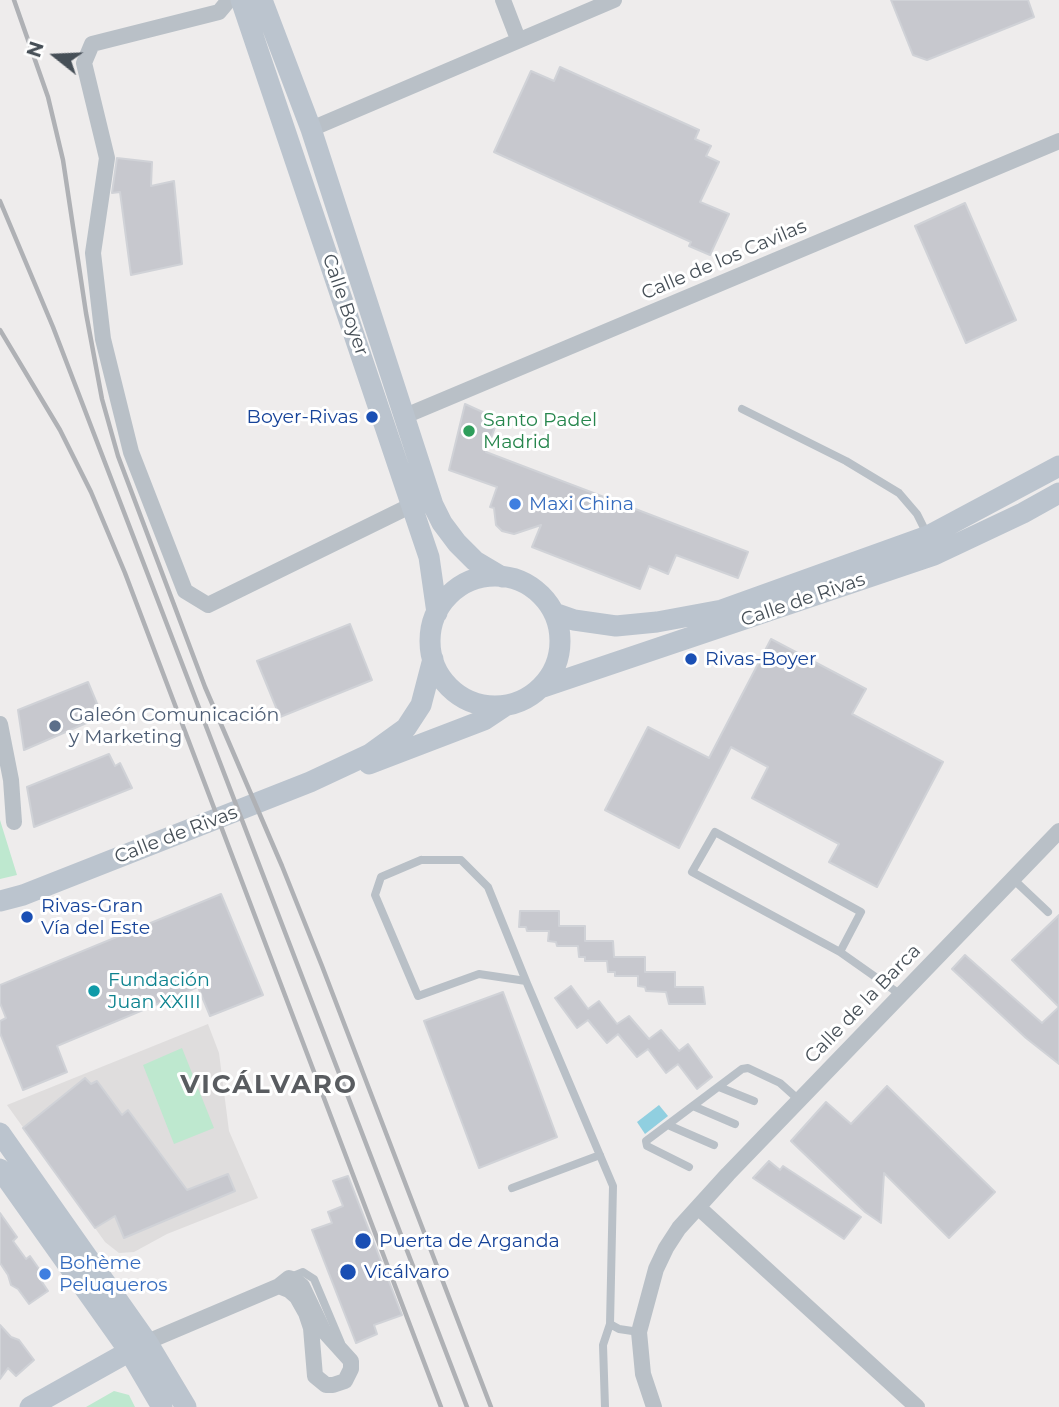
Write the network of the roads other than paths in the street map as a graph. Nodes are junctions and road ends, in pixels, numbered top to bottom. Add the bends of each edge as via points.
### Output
1 (229, 0) edge
2 (241, 0) edge
3 (262, 0) edge
4 (503, 0) edge
5 (614, 0) edge
6 (518, 39) junction
7 (311, 129) junction
8 (1059, 141) edge
9 (742, 410) dead end
10 (405, 416) junction
11 (1059, 466) edge
12 (1059, 493) edge
13 (412, 505) junction
14 (928, 536) junction
15 (502, 577) junction
16 (554, 613) junction
17 (436, 614) junction
18 (433, 659) junction
19 (540, 688) junction
20 (505, 705) junction
21 (0, 724) edge
22 (320, 778) junction
23 (14, 822) dead end
24 (1059, 831) edge
25 (1013, 879) junction
26 (23, 895) junction
27 (0, 901) edge
28 (0, 909) edge
29 (1048, 912) dead end
30 (840, 952) junction
31 (526, 981) junction
32 (901, 995) junction
33 (719, 1087) junction
34 (799, 1100) junction
35 (754, 1101) dead end
36 (694, 1106) junction
37 (735, 1124) dead end
38 (667, 1125) junction
39 (0, 1133) edge
40 (714, 1145) dead end
41 (600, 1155) junction
42 (689, 1167) dead end
43 (1, 1172) edge
44 (512, 1188) dead end
45 (698, 1207) junction
46 (284, 1282) junction
47 (610, 1324) junction
48 (639, 1332) junction
49 (138, 1347) junction
50 (30, 1407) edge
51 (162, 1407) edge
52 (186, 1407) edge
53 (605, 1407) edge
54 (654, 1407) edge
55 (917, 1407) edge

1 - 13 street via 219,12 92,44 85,62 107,158 93,253 103,339 131,452 185,591 208,605
2 - 13 main road, Calle Boyer
3 - 7 main road, Calle Boyer
4 - 6 street
5 - 6 street
6 - 7 street
7 - 10 main road, Calle Boyer
8 - 10 street, Calle de los Cavilas
9 - 14 lane via 846,461 899,493
10 - 15 main road, Calle Boyer via 442,523 475,561
11 - 14 main road, Calle de Rivas
12 - 19 main road, Calle de Rivas via 934,555
13 - 17 main road, Calle Boyer via 429,557
14 - 16 main road, Calle de Rivas via 695,616 616,626
15 - 16 main road via 533,588
15 - 17 main road via 461,586
16 - 19 main road via 559,653
17 - 18 main road via 430,636
18 - 20 main road via 443,680 460,696 482,705
18 - 22 main road, Calle de Rivas via 421,705 406,728 370,754
19 - 20 main road
20 - 22 main road, Calle de Rivas via 484,720 373,763
21 - 23 street
22 - 26 main road, Calle de Rivas
24 - 25 street, Calle de la Barca
25 - 29 lane
25 - 32 street, Calle de la Barca
26 - 27 main road, Calle de Rivas
26 - 28 main road, Calle de Rivas
30 - 30 lane via 692,872 715,832 861,912
30 - 32 lane
31 - 31 lane via 488,887 461,860 421,860 381,877 375,895 418,996 479,974
31 - 41 lane
32 - 34 street, Calle de la Barca
33 - 34 lane via 748,1068 779,1083
33 - 35 lane
33 - 36 lane
34 - 45 street, Calle de la Barca
36 - 37 lane
36 - 38 lane
38 - 40 lane
38 - 42 lane via 647,1146
39 - 49 main road
41 - 44 lane
41 - 47 lane via 613,1186
43 - 49 main road
45 - 48 street, Calle de la Barca via 661,1259
45 - 55 street
46 - 46 street via 306,1313 313,1370 319,1381 333,1385 345,1381 351,1361 323,1330 302,1286
46 - 49 street
47 - 48 lane
47 - 53 lane via 603,1345
48 - 54 street, Calle de la Barca via 643,1374
49 - 50 main road
49 - 51 main road
49 - 52 main road

